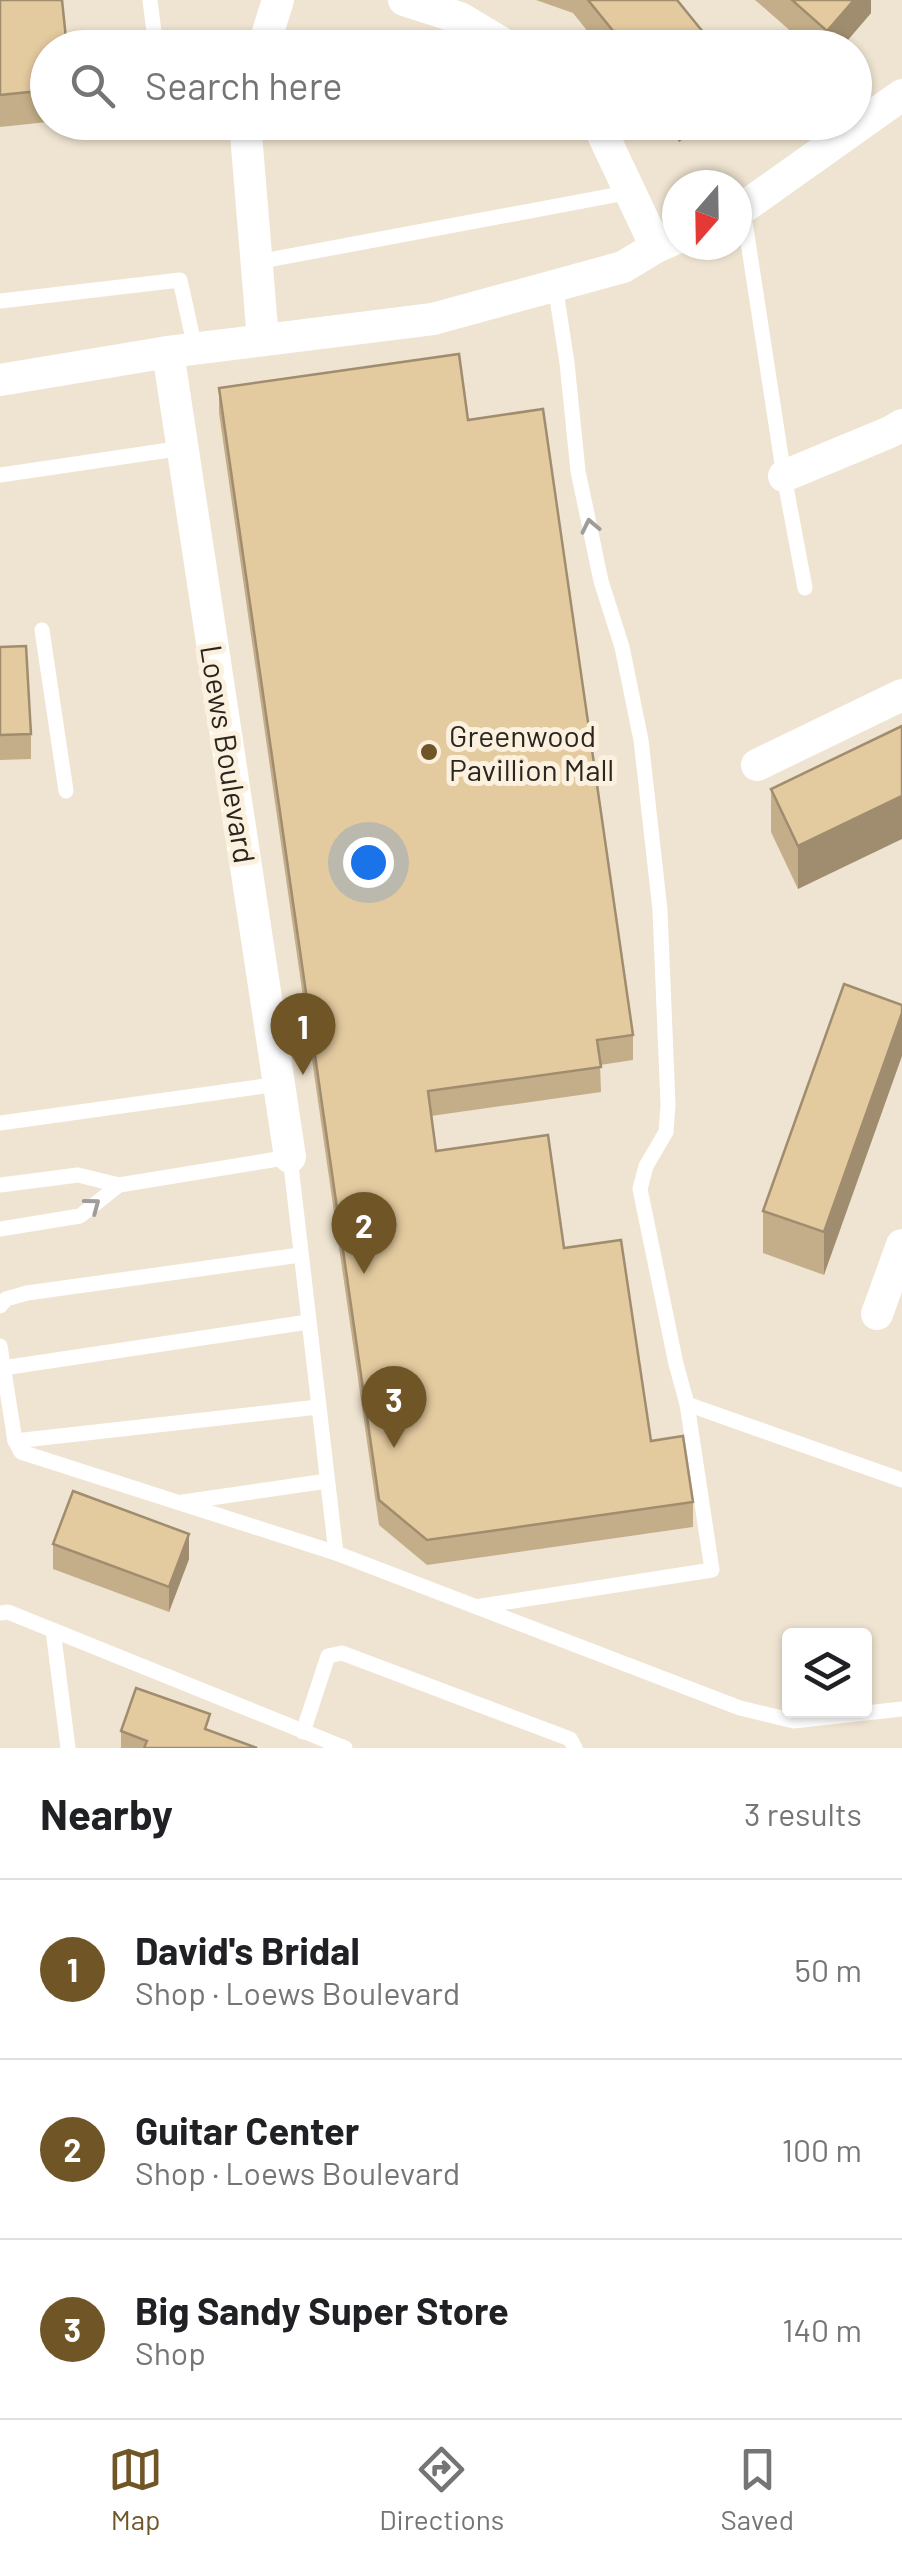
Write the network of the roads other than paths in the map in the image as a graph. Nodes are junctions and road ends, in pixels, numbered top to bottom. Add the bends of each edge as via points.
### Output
1 (150, 0) edge
2 (262, 0) edge
3 (278, 0) edge
4 (404, 0) edge
5 (154, 30) edge
6 (264, 30) edge
7 (268, 30) edge
8 (480, 30) edge
9 (894, 113) edge
10 (872, 127) edge
11 (246, 140) edge
12 (606, 140) edge
13 (852, 140) edge
14 (631, 192) junction
15 (752, 203) edge
16 (662, 236) edge
17 (662, 246) edge
18 (748, 260) edge
19 (256, 262) junction
20 (556, 286) junction
21 (0, 301) edge
22 (263, 340) junction
23 (181, 350) junction
24 (0, 380) edge
25 (902, 424) edge
26 (182, 448) junction
27 (0, 475) edge
28 (784, 476) junction
29 (805, 588) dead end
30 (42, 630) dead end
31 (902, 696) edge
32 (757, 765) dead end
33 (66, 791) dead end
34 (279, 1084) junction
35 (0, 1123) edge
36 (290, 1157) junction
37 (119, 1185) junction
38 (0, 1186) edge
39 (0, 1229) edge
40 (902, 1245) edge
41 (300, 1255) junction
42 (0, 1306) edge
43 (876, 1314) dead end
44 (308, 1322) junction
45 (0, 1346) edge
46 (3, 1368) junction
47 (688, 1404) junction
48 (318, 1407) junction
49 (14, 1441) junction
50 (902, 1480) edge
51 (327, 1481) junction
52 (178, 1503) junction
53 (336, 1553) junction
54 (477, 1607) junction
55 (0, 1614) edge
56 (53, 1630) junction
57 (902, 1709) edge
58 (303, 1732) junction
59 (68, 1748) edge
60 (345, 1748) edge
61 (575, 1748) edge

1 - 5 lane
2 - 6 lane
3 - 7 street
4 - 8 street
9 - 10 street
11 - 19 street
12 - 14 street
13 - 15 street
14 - 16 street
14 - 19 lane
17 - 20 street via 623,268
18 - 28 lane
19 - 22 street
20 - 22 street via 433,319
47 -> 20 lane via 640,1189 666,1132 668,1105 660,910 641,740 578,470
21 - 23 lane via 180,280
22 - 23 street
23 - 24 street
23 - 26 street, Loews Boulevard
25 - 28 street
26 - 27 lane
26 - 34 street, Loews Boulevard
28 - 29 lane
30 - 33 lane
31 - 32 street
34 - 35 lane
34 - 36 street, Loews Boulevard
36 - 37 lane
36 - 41 lane
37 - 38 lane via 78,1175
39 -> 37 lane via 80,1216
40 - 43 street
41 - 42 lane via 27,1293
41 - 44 lane
44 - 46 lane
44 - 48 lane
45 - 46 lane
46 - 49 lane
47 - 50 lane
47 - 54 lane via 712,1570
48 - 49 lane
48 - 51 lane
49 - 52 lane via 21,1452
51 - 52 lane
51 - 53 lane
52 - 53 lane
53 - 54 lane
54 - 57 lane via 740,1708 794,1721
55 - 56 lane
56 - 58 lane
56 - 59 lane
58 - 60 lane
58 - 61 lane via 328,1656 342,1653 570,1739

